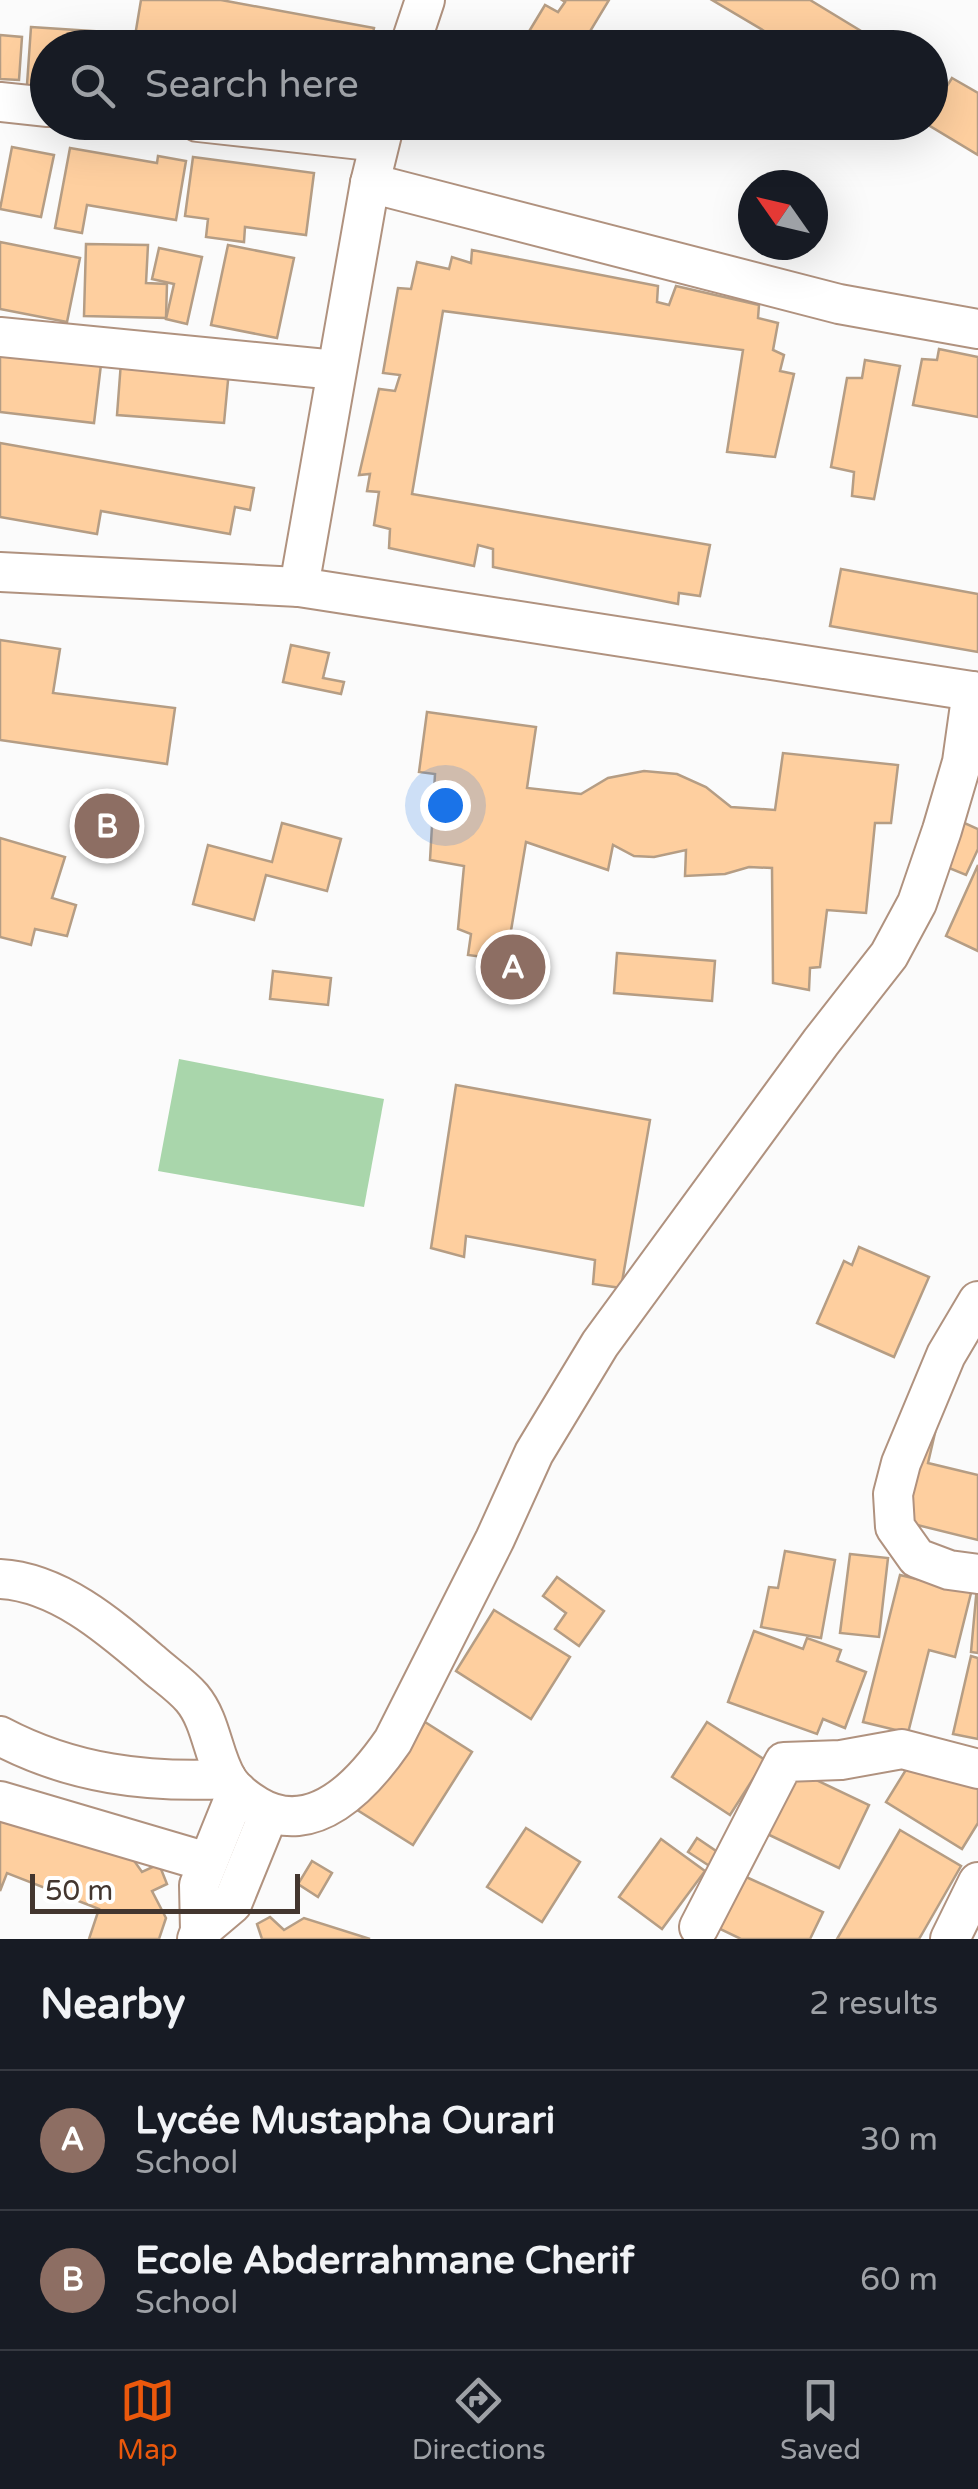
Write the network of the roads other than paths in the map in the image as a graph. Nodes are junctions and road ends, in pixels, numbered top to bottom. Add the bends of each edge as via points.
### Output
1 (415, 1) edge
2 (411, 30) edge
3 (0, 102) edge
4 (30, 104) edge
5 (380, 140) edge
6 (370, 183) junction
7 (978, 329) edge
8 (0, 337) edge
9 (336, 370) junction
10 (0, 572) edge
11 (299, 588) junction
12 (975, 692) edge
13 (978, 1301) edge
14 (962, 1357) edge
15 (978, 1574) edge
16 (0, 1579) edge
17 (0, 1736) edge
18 (978, 1769) edge
19 (232, 1785) junction
20 (0, 1800) edge
21 (269, 1813) junction
22 (207, 1862) junction
23 (978, 1882) edge
24 (698, 1927) dead end
25 (198, 1935) edge
26 (950, 1939) edge

1 - 2 street
3 - 4 street
5 - 6 street
6 - 7 street via 839,304
6 - 9 street
8 - 9 street
9 - 11 street
10 - 11 street
11 - 12 street
12 - 21 street via 942,830 917,903 889,955 600,1344 534,1452 373,1770 349,1793 309,1815
13 - 14 street
14 - 15 street via 901,1463 892,1494 896,1528 917,1558
16 - 19 street via 18,1580 94,1613 190,1696 206,1718
17 - 19 street via 113,1776
18 - 24 street via 902,1749 784,1762
19 - 21 street
19 - 22 street
20 - 22 street
21 - 25 street via 232,1904
22 - 25 street via 199,1885
23 - 26 street

